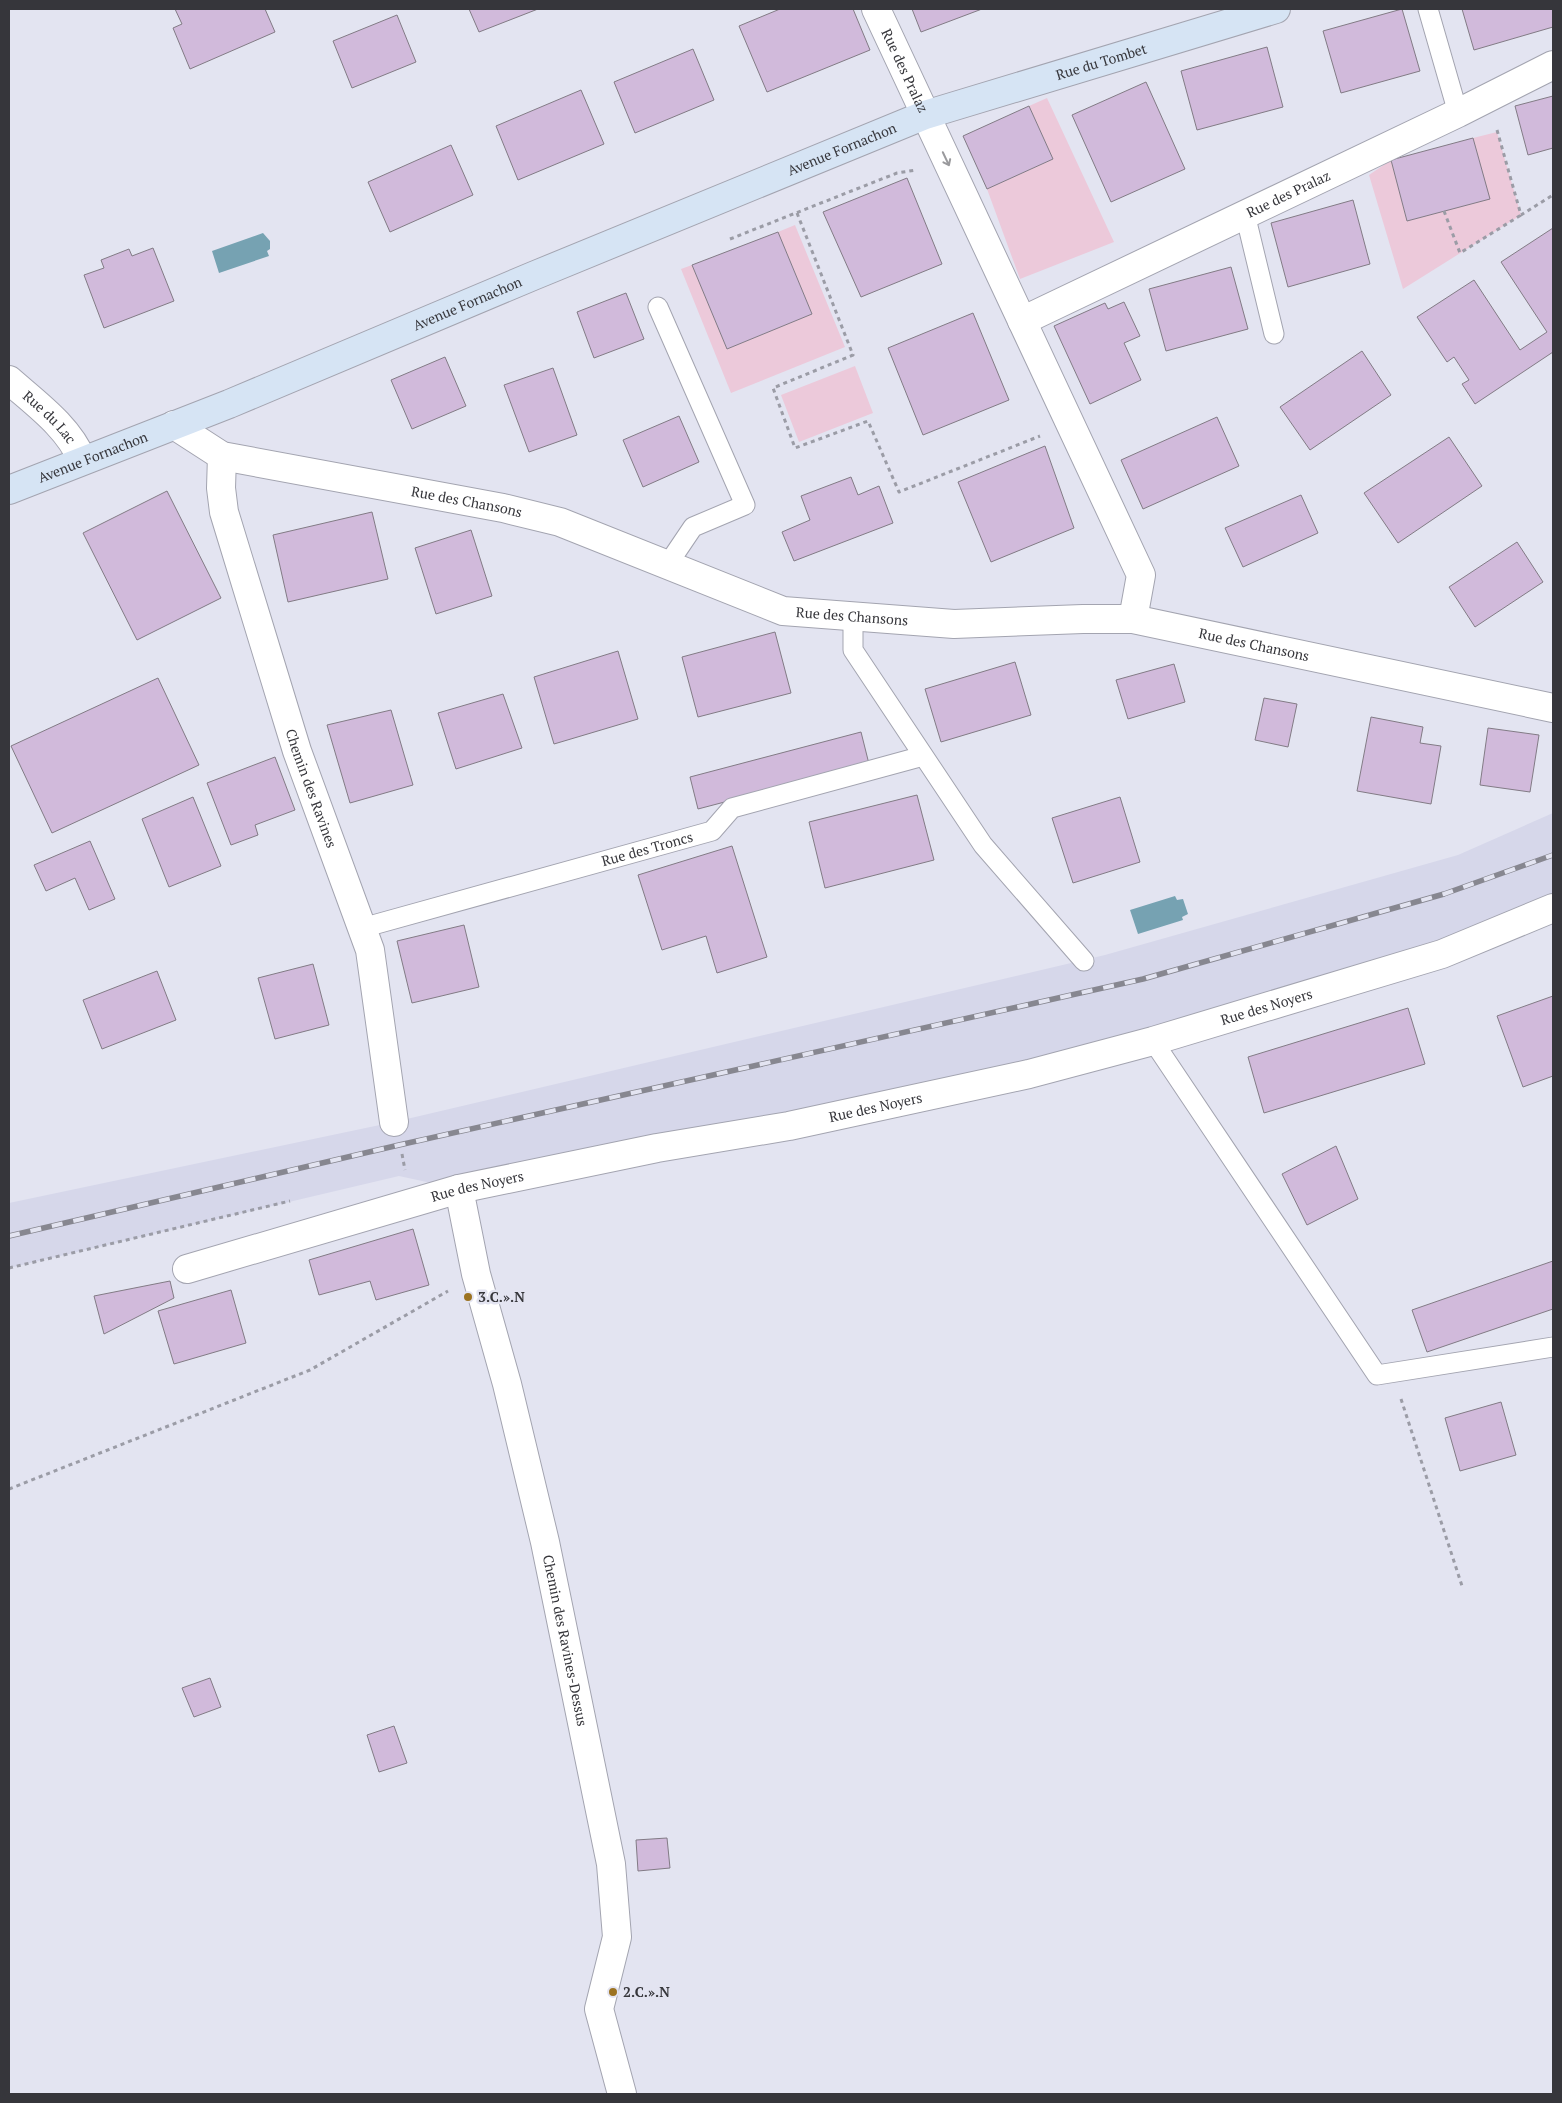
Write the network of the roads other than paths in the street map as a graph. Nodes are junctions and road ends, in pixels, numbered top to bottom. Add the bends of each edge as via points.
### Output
1 (876, 9) edge
2 (1276, 9) edge
3 (1428, 9) edge
4 (1553, 65) edge
5 (1458, 113) junction
6 (925, 114) junction
7 (1245, 214) junction
8 (658, 307) dead end
9 (1022, 321) junction
10 (1274, 334) dead end
11 (9, 380) edge
12 (174, 425) junction
13 (222, 456) junction
14 (82, 460) junction
15 (9, 490) edge
16 (668, 564) junction
17 (853, 618) junction
18 (1133, 619) junction
19 (1553, 708) edge
20 (924, 756) junction
21 (1553, 908) edge
22 (362, 928) junction
23 (1084, 961) dead end
24 (1153, 1041) junction
25 (394, 1122) dead end
26 (460, 1189) junction
27 (187, 1269) dead end
28 (1553, 1347) edge
29 (622, 2094) edge

1 - 6 street, Rue des Pralaz
2 - 6 street, Rue du Tombet
3 - 5 lane
4 - 5 street, Rue des Pralaz
5 - 7 street, Rue des Pralaz
6 -> 9 street, Rue des Pralaz
6 - 12 street, Avenue Fornachon
7 - 9 street, Rue des Pralaz
7 - 10 lane
8 - 16 lane via 745,505 693,527
9 - 18 street, Rue des Pralaz via 1141,575
11 - 14 street, Rue du Lac via 63,430 76,445
12 - 13 street, Rue des Chansons
12 - 14 street, Avenue Fornachon
13 - 16 street, Rue des Chansons via 503,508 560,522
13 - 22 street, Chemin des Ravines via 224,512 297,751
14 - 15 street, Avenue Fornachon
16 - 17 street, Rue des Chansons via 783,611
17 - 18 street, Rue des Chansons via 954,624
17 - 20 lane via 852,650
18 - 19 street, Rue des Chansons
20 - 22 lane, Rue des Troncs via 732,808 712,831
20 - 23 lane via 983,845
21 - 24 street, Rue des Noyers via 1442,954
22 - 25 street, Chemin des Ravines via 370,950
24 - 26 street, Rue des Noyers via 1029,1074 789,1126 658,1148
24 - 28 lane via 1377,1375
26 - 27 street, Rue des Noyers
26 - 29 street, Chemin des Ravines-Dessus via 476,1274 507,1384 545,1542 611,1864 616,1937 599,2008

